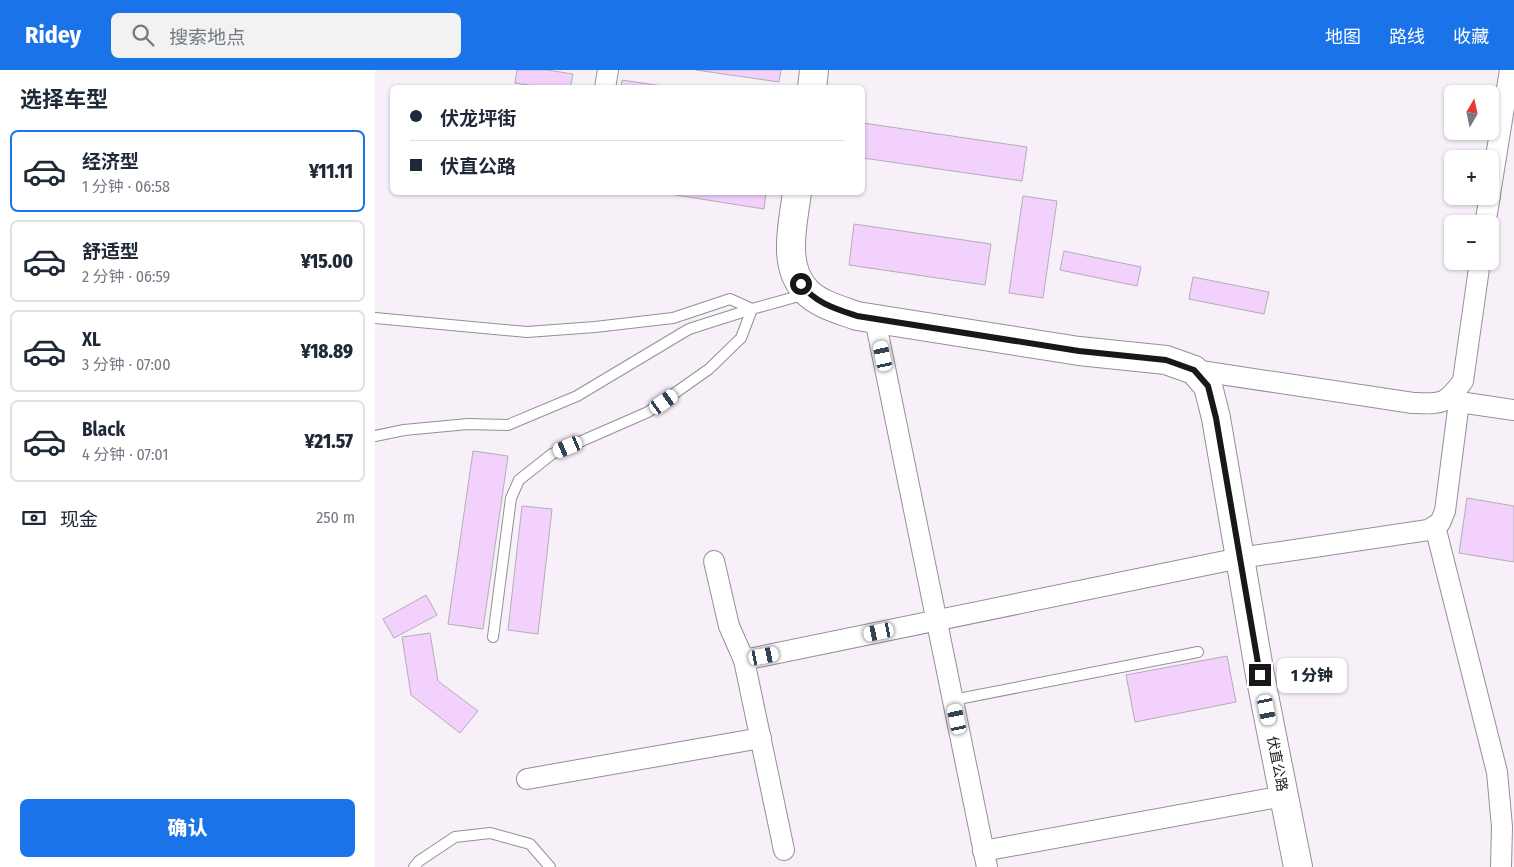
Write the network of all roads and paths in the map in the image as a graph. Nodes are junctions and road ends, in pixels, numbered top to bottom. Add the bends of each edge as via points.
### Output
1 (608, 70) edge
2 (814, 70) edge
3 (1510, 70) edge
4 (606, 85) edge
5 (812, 85) edge
6 (1508, 122) edge
7 (1499, 158) edge
8 (797, 195) edge
9 (1479, 270) edge
10 (808, 293) junction
11 (752, 309) junction
12 (375, 318) edge
13 (875, 319) junction
14 (1194, 370) junction
15 (1456, 398) junction
16 (1514, 410) edge
17 (375, 436) edge
18 (1435, 526) junction
19 (1240, 558) junction
20 (714, 561) dead end
21 (937, 620) junction
22 (493, 637) dead end
23 (1198, 652) dead end
24 (745, 660) junction
25 (953, 700) junction
26 (761, 738) junction
27 (527, 779) dead end
28 (1284, 796) junction
29 (784, 850) dead end
30 (985, 859) edge
31 (414, 867) edge
32 (550, 867) edge
33 (1298, 867) edge
34 (1501, 867) edge

1 - 4 street
2 - 5 main road
3 - 6 street
6 - 7 street
8 - 10 main road via 791,253 795,276
9 - 15 street via 1463,381
10 - 11 lane
10 - 13 main road via 829,306
11 - 12 lane via 730,299 673,318 527,332
11 - 17 lane via 689,329 577,396 508,425 468,424
11 - 22 lane via 741,338 709,370 648,412 552,454 519,480 511,498
13 - 14 main road via 1079,351 1166,360
13 - 21 street
14 - 15 street via 1413,403 1438,404
14 - 19 main road, 伏直公路 via 1208,386 1216,418
15 - 16 street
15 - 18 street via 1445,511
18 - 19 street via 1428,530
18 - 34 street via 1497,772 1502,827
19 - 21 street
19 - 28 main road, 伏直公路
20 - 24 street via 729,626
21 - 24 street
21 - 25 street
23 - 25 lane
24 - 26 street
25 - 30 street
26 - 27 street
26 - 29 street
28 - 30 street
28 - 33 main road, 伏直公路
31 - 32 lane via 455,837 490,833 530,844

